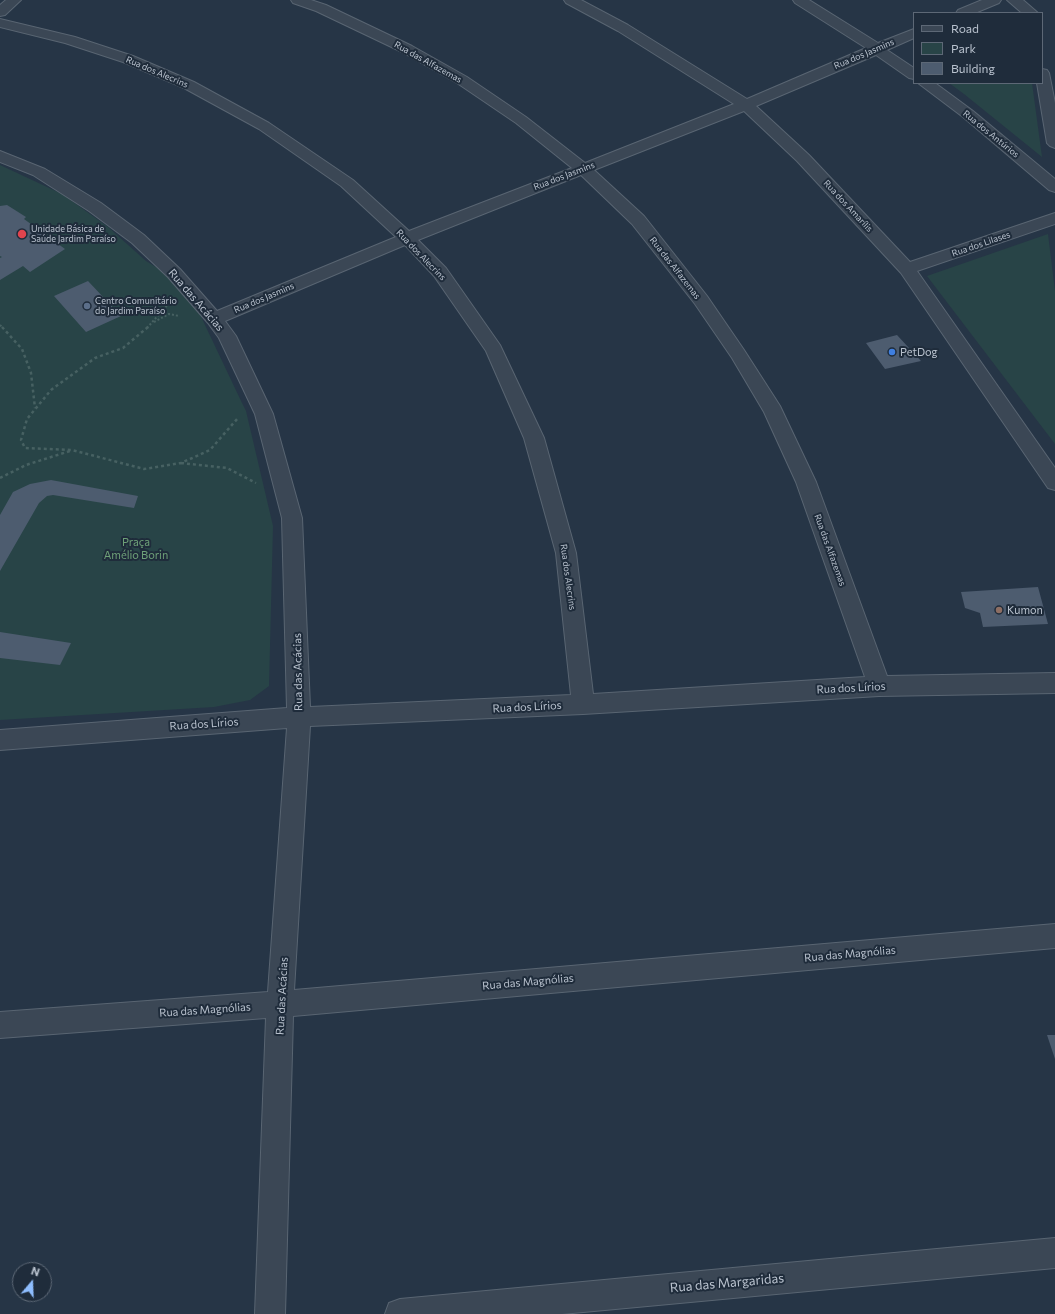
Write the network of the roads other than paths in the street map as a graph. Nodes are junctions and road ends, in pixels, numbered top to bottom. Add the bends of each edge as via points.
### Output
1 (14, 0) edge
2 (298, 0) edge
3 (571, 0) edge
4 (800, 0) edge
5 (994, 0) edge
6 (1014, 0) edge
7 (1038, 0) edge
8 (328, 4) edge
9 (0, 12) edge
10 (965, 12) edge
11 (1030, 12) edge
12 (1037, 12) edge
13 (0, 23) edge
14 (913, 33) edge
15 (877, 49) junction
16 (913, 74) edge
17 (1043, 78) edge
18 (926, 84) edge
19 (746, 106) junction
20 (1055, 143) edge
21 (0, 156) edge
22 (583, 169) junction
23 (1055, 187) edge
24 (1055, 218) edge
25 (407, 238) junction
26 (907, 269) junction
27 (214, 319) junction
28 (1055, 484) edge
29 (1055, 683) edge
30 (879, 686) junction
31 (583, 704) junction
32 (299, 717) junction
33 (0, 740) edge
34 (1055, 936) edge
35 (280, 1004) junction
36 (0, 1025) edge
37 (1055, 1253) edge
38 (270, 1314) edge
39 (400, 1314) edge

1 - 9 street
2 - 8 street, Rua das Alfazemas
3 - 19 street, Rua dos Amarílis via 623,28
4 - 15 street
5 - 10 street
6 - 11 street
7 - 12 street
8 - 22 street, Rua das Alfazemas via 462,80 521,120
13 - 25 street, Rua dos Alecrins via 70,40 128,59 189,85 264,126 347,183
14 - 15 street, Rua dos Jasmins
15 - 16 street
15 - 19 street, Rua dos Jasmins
17 - 20 street
18 - 23 street, Rua dos Antúrios via 968,114
19 - 22 street, Rua dos Jasmins
19 - 26 street, Rua dos Amarílis via 802,158
21 - 27 street, Rua das Acácias via 39,172 95,206 138,239 186,285
22 - 25 street, Rua dos Jasmins
22 - 30 street, Rua das Alfazemas via 643,226 701,300 773,411 806,482
24 - 26 street, Rua dos Lilases
25 - 27 street, Rua dos Jasmins
25 - 31 street, Rua dos Alecrins via 440,272 494,349 534,438 566,553
26 - 28 street, Rua dos Amarílis
27 - 32 street, Rua das Acácias via 227,336 264,414 292,518
29 - 30 street, Rua dos Lírios
30 - 31 street, Rua dos Lírios
31 - 32 street, Rua dos Lírios
32 - 33 street, Rua dos Lírios
32 - 35 street, Rua das Acácias
34 - 35 street, Rua das Magnólias
35 - 36 street, Rua das Magnólias
35 - 38 street, Rua das Acácias
37 - 39 street, Rua das Margaridas

